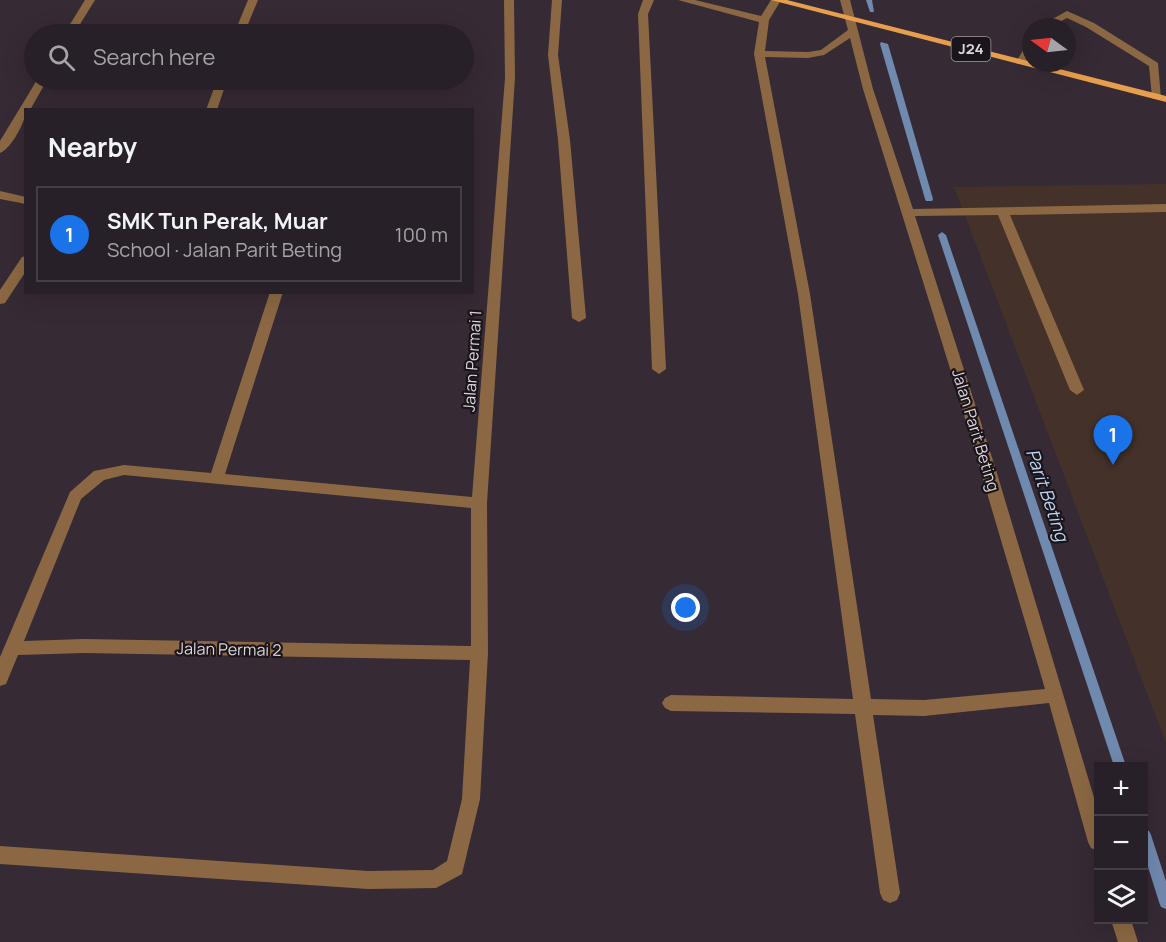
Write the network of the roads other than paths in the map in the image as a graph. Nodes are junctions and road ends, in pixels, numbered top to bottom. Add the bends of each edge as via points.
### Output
1 (90, 0) edge
2 (253, 0) edge
3 (509, 0) edge
4 (557, 0) edge
5 (649, 0) edge
6 (683, 0) edge
7 (776, 0) edge
8 (845, 0) edge
9 (1060, 18) edge
10 (1074, 18) edge
11 (1076, 19) edge
12 (764, 20) junction
13 (75, 24) edge
14 (243, 24) edge
15 (852, 25) junction
16 (759, 54) junction
17 (1021, 62) joint
18 (36, 90) edge
19 (218, 90) edge
20 (1162, 98) edge
21 (25, 108) edge
22 (212, 108) edge
23 (24, 110) edge
24 (0, 150) edge
25 (0, 195) edge
26 (24, 201) edge
27 (1166, 208) edge
28 (1002, 211) junction
29 (909, 213) junction
30 (24, 264) edge
31 (276, 294) edge
32 (0, 300) edge
33 (579, 318) dead end
34 (659, 369) dead end
35 (1077, 390) dead end
36 (216, 479) junction
37 (479, 503) junction
38 (12, 648) junction
39 (479, 653) junction
40 (0, 679) edge
41 (1056, 695) junction
42 (671, 703) dead end
43 (863, 708) junction
44 (1094, 828) edge
45 (0, 855) edge
46 (890, 892) dead end
47 (1122, 924) edge
48 (1128, 942) edge

1 - 13 street
2 - 14 street
3 - 37 street, Jalan Permai 1 via 510,78
4 - 33 street via 553,55
5 - 34 street via 643,14
6 - 12 street
7 - 12 street
7 - 15 main road, J24
8 - 15 street, Jalan Parit Beting
9 - 10 street via 1067,14
11 - 20 street via 1154,65
12 - 16 street
15 - 16 street via 824,52
15 - 17 main road, J24
15 - 29 street, Jalan Parit Beting via 871,99
16 - 43 street via 804,294
17 - 20 main road, J24
18 - 21 street
19 - 22 street
23 - 24 street
25 - 26 street
27 - 28 street
28 - 29 street
28 - 35 street
29 - 41 street, Jalan Parit Beting
30 - 32 street
31 - 36 street
36 - 37 street
36 - 38 street via 124,470 99,475 75,496
37 - 39 street, Jalan Permai 1
38 - 39 street, Jalan Permai 2
38 - 40 street
39 - 45 street, Jalan Permai 1 via 471,799 455,867 436,879 369,880
41 - 43 street via 982,705
41 - 44 street, Jalan Parit Beting
42 - 43 street
43 - 46 street
47 - 48 street

